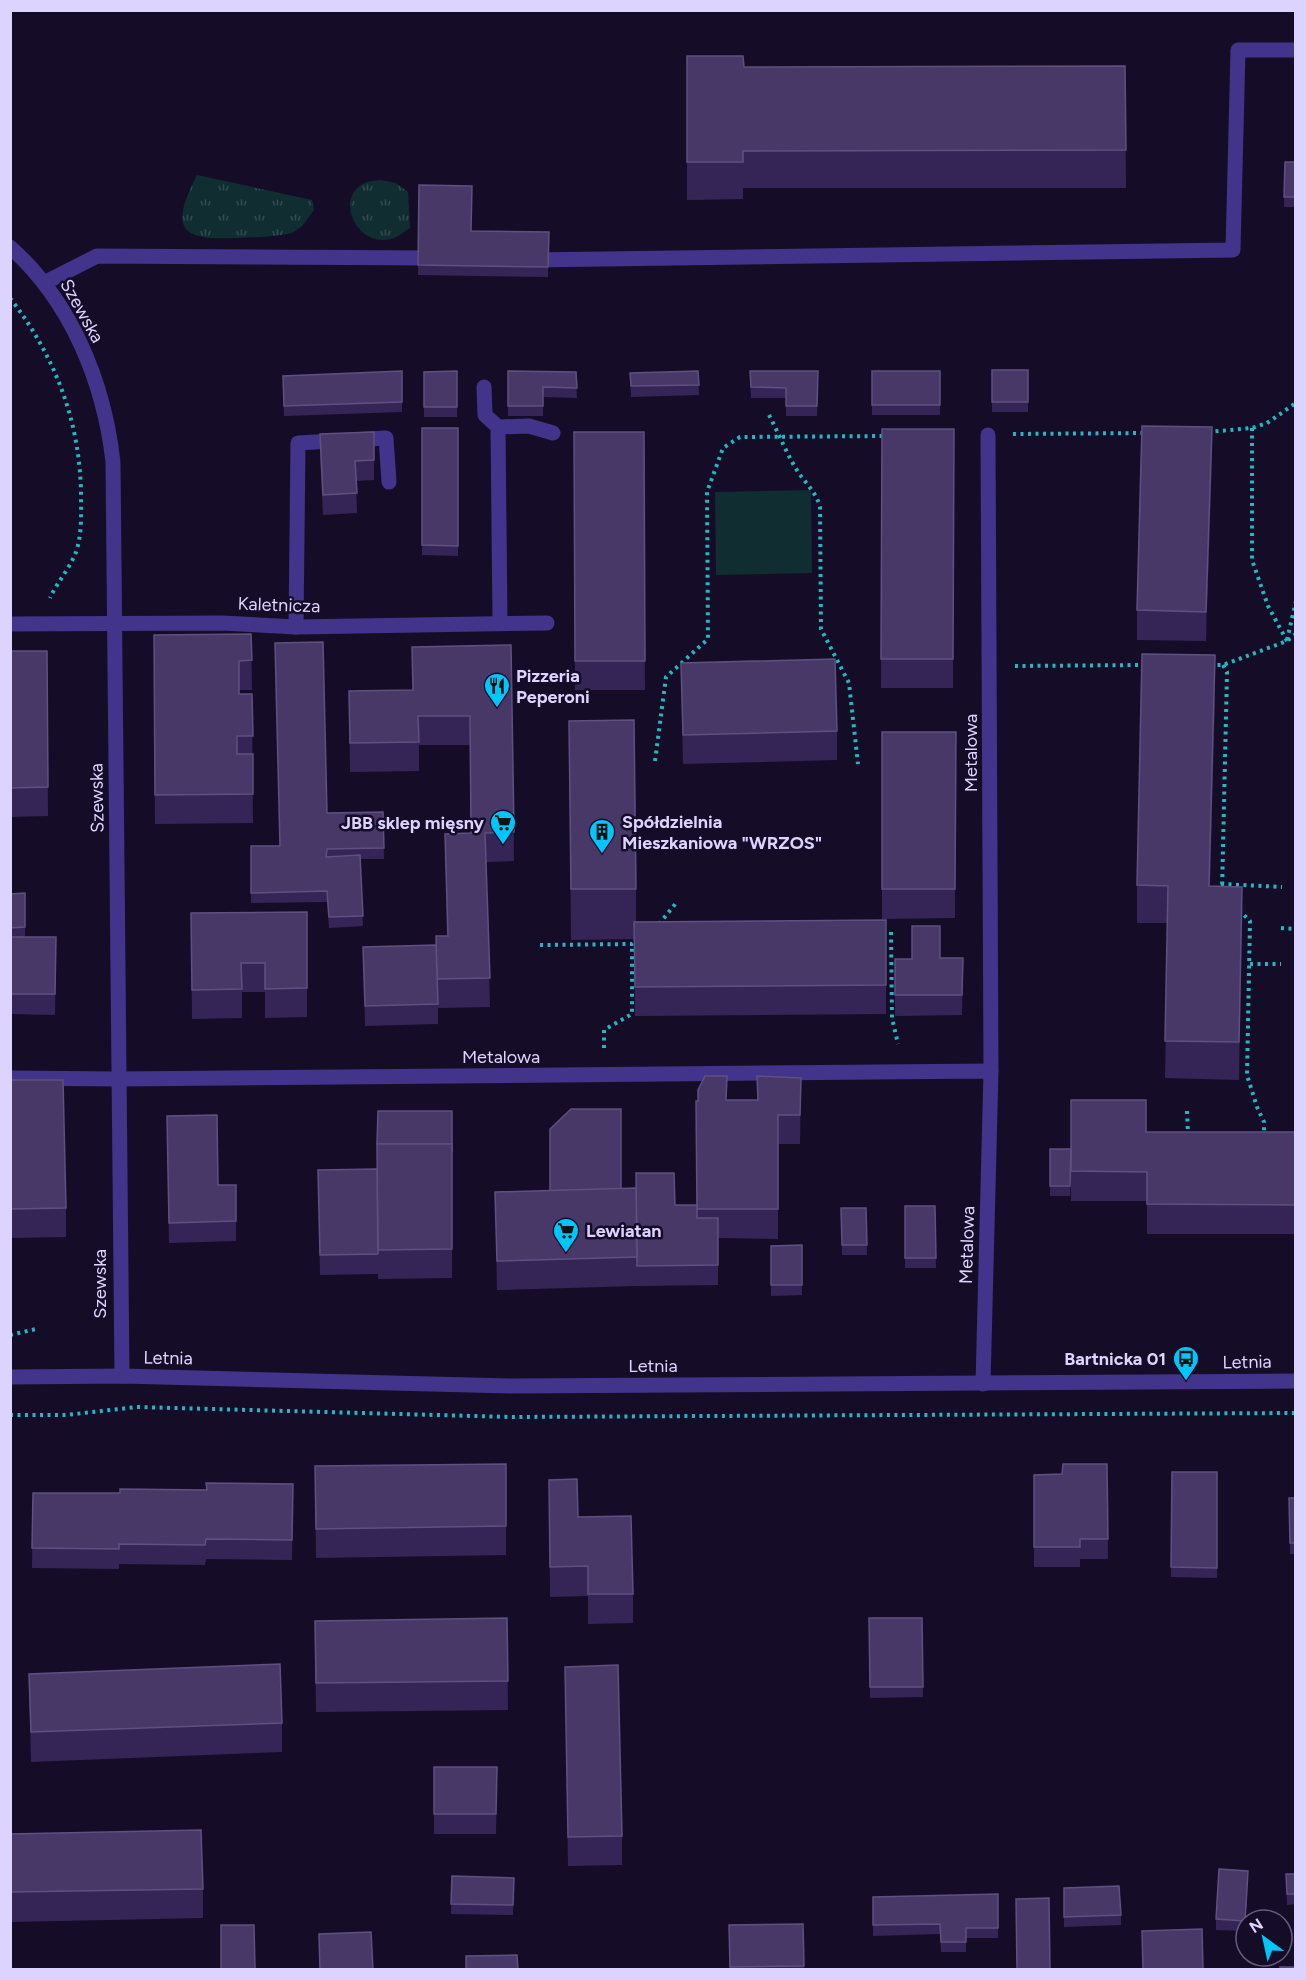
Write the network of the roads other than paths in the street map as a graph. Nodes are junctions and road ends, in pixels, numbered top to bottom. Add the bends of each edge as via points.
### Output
1 (1296, 50) edge
2 (10, 247) edge
3 (454, 258) edge
4 (513, 259) edge
5 (44, 283) junction
6 (484, 387) dead end
7 (498, 426) junction
8 (553, 433) dead end
9 (988, 435) road end
10 (389, 482) dead end
11 (500, 623) junction
12 (547, 623) dead end
13 (10, 624) edge
14 (114, 624) junction
15 (296, 627) junction
16 (991, 1071) junction
17 (10, 1078) edge
18 (119, 1079) junction
19 (122, 1376) junction
20 (10, 1377) edge
21 (1296, 1381) edge
22 (983, 1384) junction

1 - 4 street via 1238,50 1233,250
2 - 5 street, Szewska
3 - 5 street via 97,256
5 - 14 street, Szewska via 67,317 90,365 110,436
6 - 7 street via 485,415
7 - 8 street via 529,426
7 - 11 street
9 - 16 street, Metalowa
10 - 15 street via 386,438 298,443
11 - 12 street, Kaletnicza
11 - 15 street, Kaletnicza
13 - 14 street, Kaletnicza
14 - 15 street, Kaletnicza
14 - 18 street, Szewska
16 - 18 street, Metalowa
16 - 22 street, Metalowa
17 - 18 street, Metalowa
18 - 19 street, Szewska
19 - 20 street, Letnia
19 - 22 street, Letnia via 512,1386
21 - 22 street, Letnia

